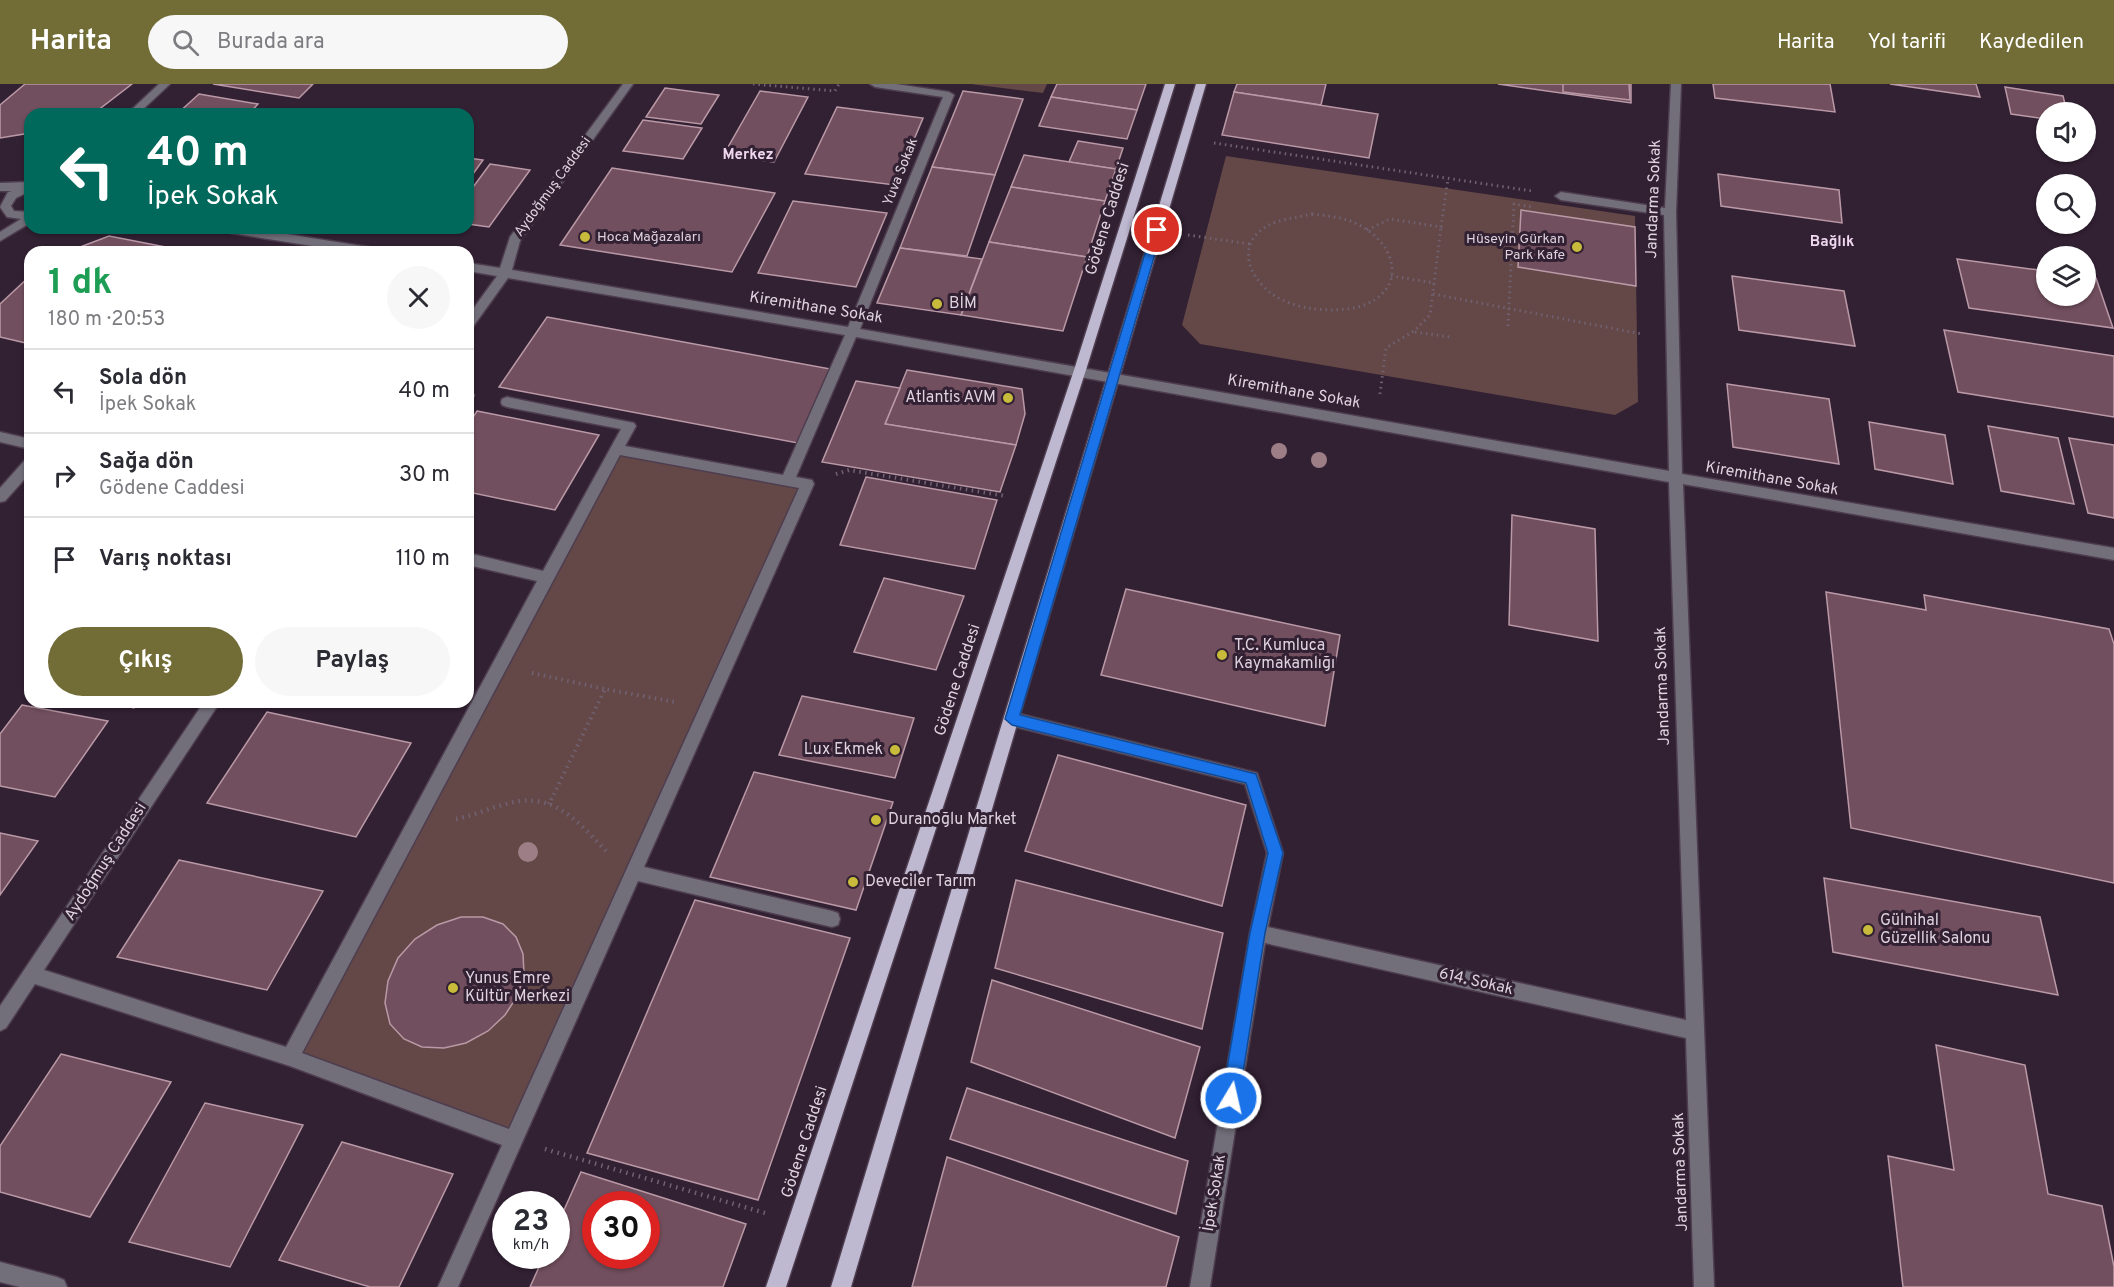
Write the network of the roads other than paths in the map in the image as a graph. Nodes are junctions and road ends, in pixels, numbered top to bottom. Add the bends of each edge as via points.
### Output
1 (165, 84) edge
2 (628, 84) edge
3 (875, 84) edge
4 (1170, 84) edge
5 (1201, 84) edge
6 (1676, 84) edge
7 (139, 108) edge
8 (24, 186) edge
9 (0, 187) edge
10 (24, 189) edge
11 (1561, 196) road end
12 (3, 210) edge
13 (1670, 212) junction
14 (24, 217) edge
15 (24, 221) edge
16 (262, 234) edge
17 (0, 237) edge
18 (337, 246) edge
19 (474, 268) edge
20 (505, 273) junction
21 (474, 317) edge
22 (853, 330) junction
23 (1080, 369) junction
24 (1115, 376) junction
25 (507, 402) dead end
26 (0, 437) edge
27 (24, 443) edge
28 (617, 450) junction
29 (24, 471) edge
30 (1674, 479) junction
31 (787, 481) junction
32 (0, 497) edge
33 (2114, 554) edge
34 (474, 560) edge
35 (547, 578) junction
36 (208, 708) edge
37 (1012, 719) junction
38 (634, 872) junction
39 (832, 919) dead end
40 (1258, 933) junction
41 (32, 975) junction
42 (0, 1022) edge
43 (1694, 1031) junction
44 (290, 1057) junction
45 (513, 1140) junction
46 (0, 1272) edge
47 (57, 1287) edge
48 (448, 1287) edge
49 (776, 1287) edge
50 (841, 1287) edge
51 (1200, 1287) edge
52 (1704, 1287) edge

1 - 7 street
2 - 20 street, Aydoğmuş Caddesi via 514,240
3 - 22 street, Yuva Sokak via 948,95
4 - 23 main road, Gödene Caddesi
5 - 24 main road
6 - 13 street, Jandarma Sokak
8 - 9 street
10 - 12 street via 12,195
11 - 13 street
12 - 14 street
13 - 30 street, Jandarma Sokak
15 - 17 street
16 - 18 street
19 - 20 street, Kiremithane Sokak
20 - 21 street, Aydoğmuş Caddesi
20 - 22 street, Kiremithane Sokak
22 - 23 street, Kiremithane Sokak
22 - 31 street
23 - 24 street, Kiremithane Sokak
23 - 49 main road, Gödene Caddesi
24 - 30 street, Kiremithane Sokak
24 - 37 main road
25 - 28 street via 629,426
26 - 27 street
28 - 31 street
28 - 35 street
29 - 32 street
30 - 33 street, Kiremithane Sokak
30 - 43 street, Jandarma Sokak
31 - 38 street via 807,484
34 - 35 street
35 - 44 street
36 - 41 street, Aydoğmuş Caddesi
37 - 40 street, İpek Sokak via 1251,778 1275,853
37 - 50 main road
38 - 39 street
38 - 45 street
40 - 43 street, 614. Sokak
40 - 51 street, İpek Sokak
41 - 42 street, Aydoğmuş Caddesi
41 - 44 street
43 - 52 street, Jandarma Sokak
44 - 45 street
45 - 48 street
46 - 47 street

